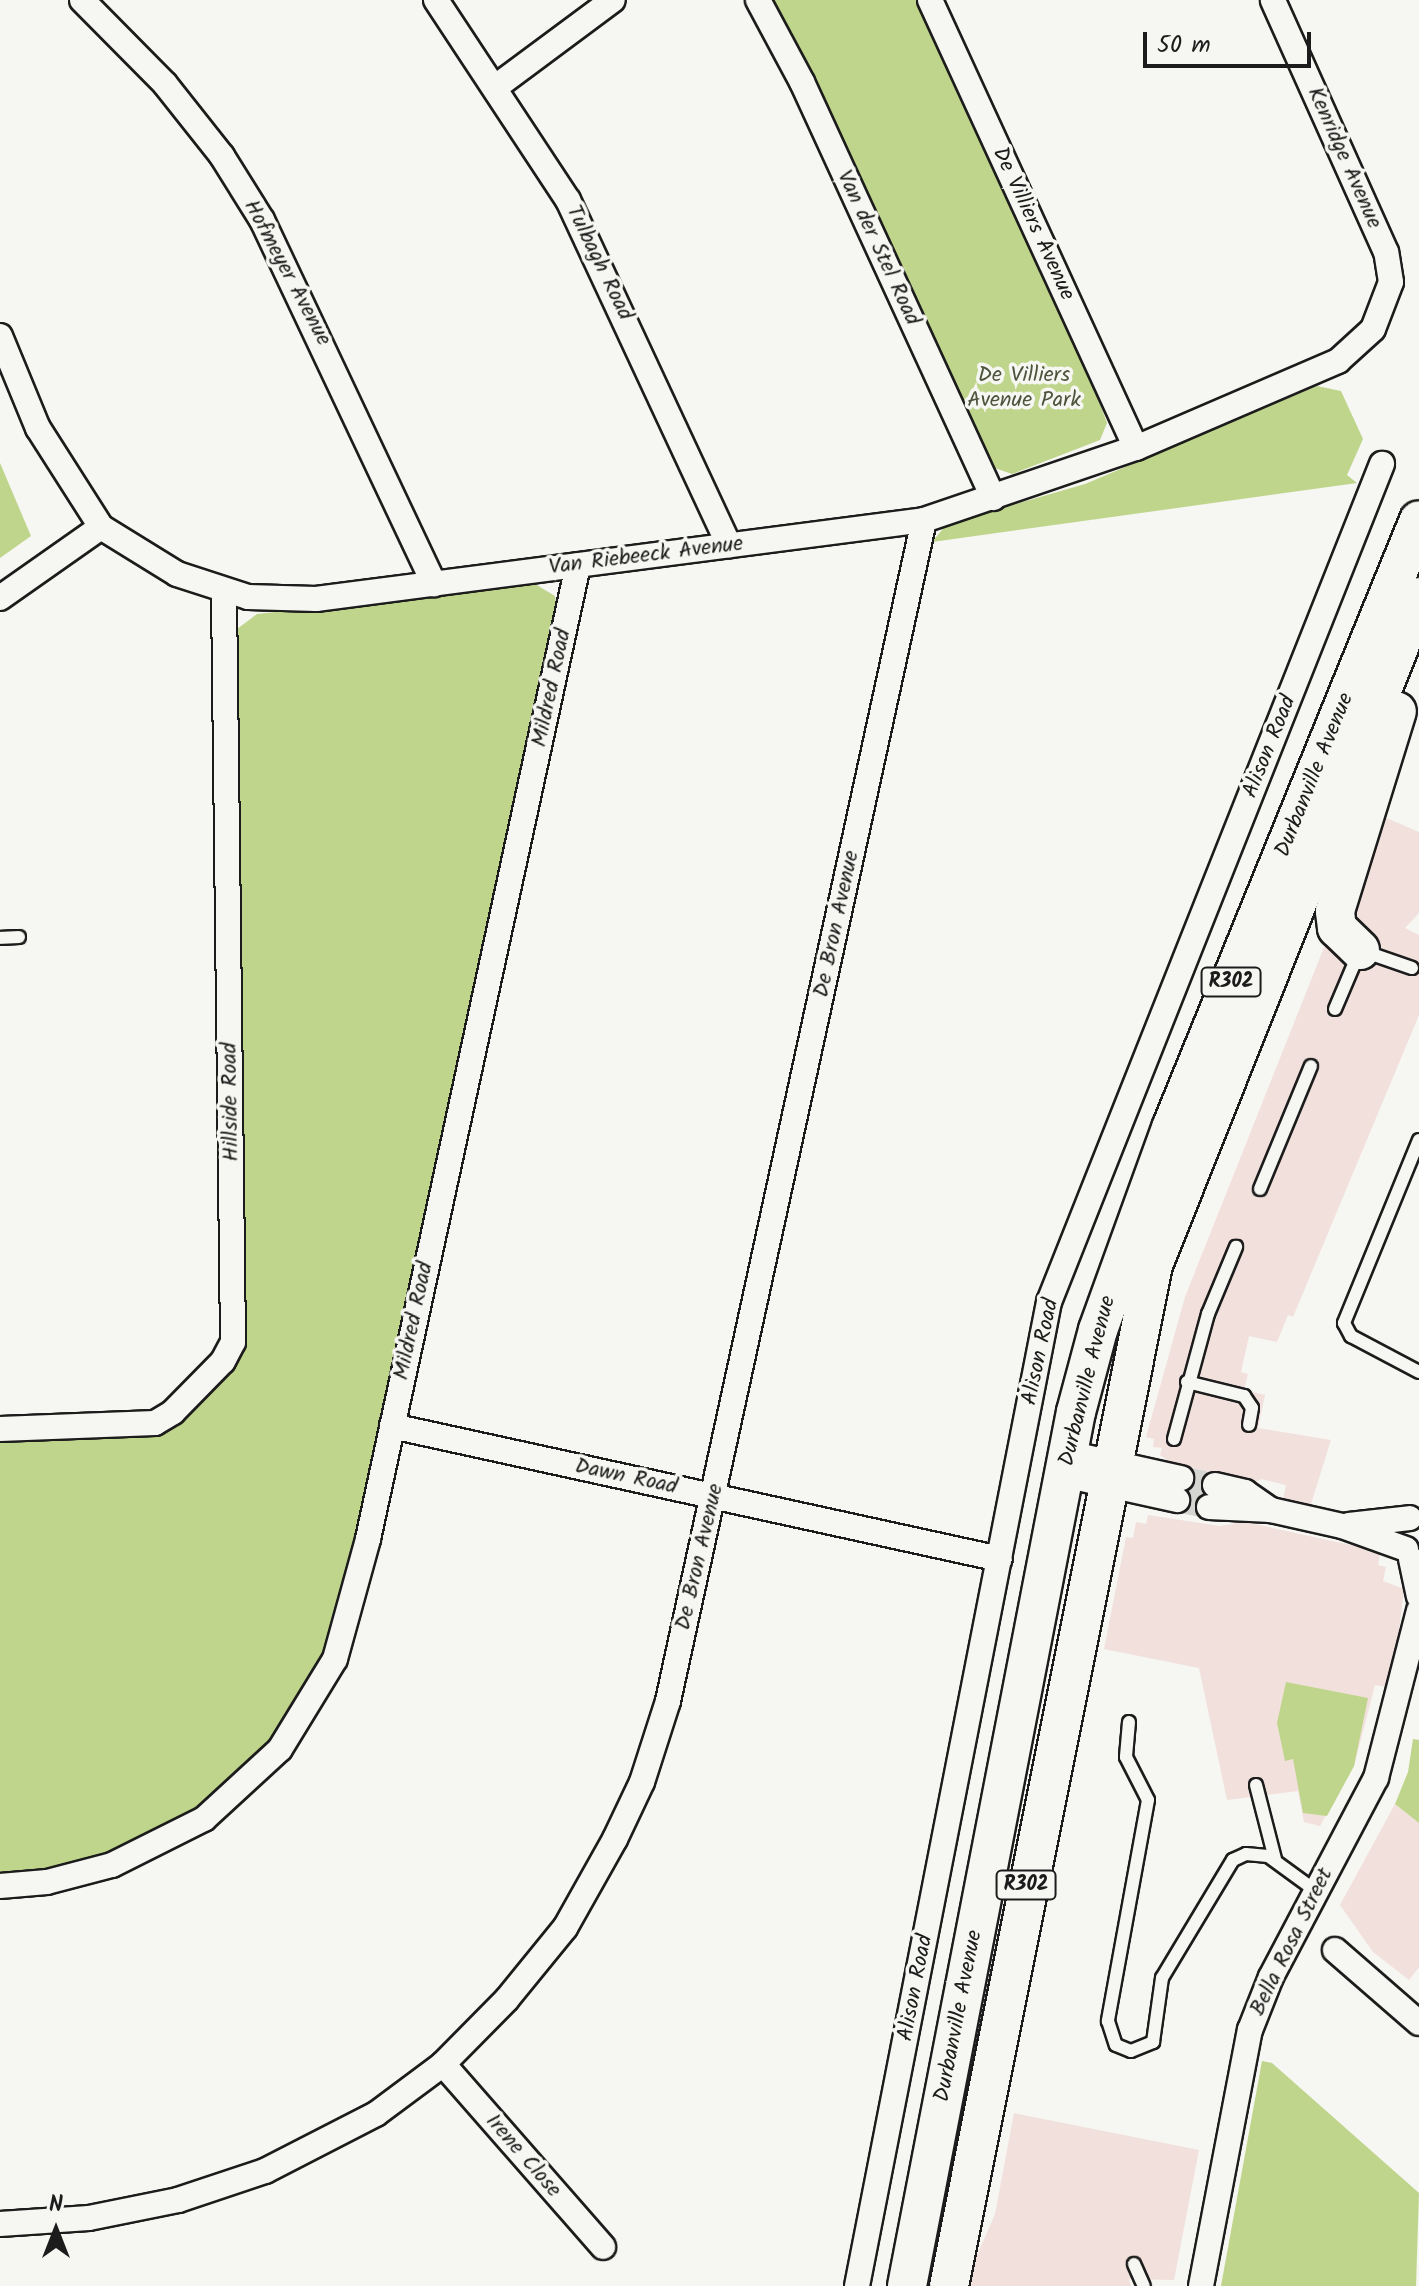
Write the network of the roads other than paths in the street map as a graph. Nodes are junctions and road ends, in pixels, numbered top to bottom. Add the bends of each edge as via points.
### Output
1 (82, 0) edge
2 (436, 0) edge
3 (613, 0) edge
4 (758, 0) edge
5 (930, 0) edge
6 (1273, 0) edge
7 (497, 86) junction
8 (1378, 319) joint
9 (0, 336) edge
10 (1136, 448) junction
11 (1382, 464) dead end
12 (993, 498) junction
13 (924, 520) junction
14 (1419, 520) edge
15 (101, 527) junction
16 (729, 545) junction
17 (578, 565) junction
18 (434, 584) junction
19 (224, 593) junction
20 (1419, 597) edge
21 (0, 598) edge
22 (1419, 640) edge
23 (19, 937) dead end
24 (0, 938) edge
25 (1360, 950) junction
26 (1412, 968) dead end
27 (1335, 1009) dead end
28 (1311, 1066) dead end
29 (1419, 1140) edge
30 (1260, 1189) dead end
31 (1236, 1247) dead end
32 (1419, 1372) edge
33 (1187, 1382) junction
34 (1249, 1425) dead end
35 (392, 1426) junction
36 (0, 1429) edge
37 (1174, 1439) dead end
38 (1066, 1464) junction
39 (1108, 1474) junction
40 (1179, 1489) tunnel mouth
41 (1224, 1490) tunnel mouth
42 (714, 1496) junction
43 (1414, 1514) edge
44 (1342, 1526) junction
45 (1412, 1557) edge
46 (1000, 1559) junction
47 (1419, 1596) edge
48 (1419, 1610) edge
49 (1129, 1722) dead end
50 (1256, 1785) dead end
51 (1277, 1862) junction
52 (0, 1886) edge
53 (1316, 1891) junction
54 (1335, 1950) dead end
55 (1419, 2023) edge
56 (443, 2064) junction
57 (0, 2224) edge
58 (603, 2247) dead end
59 (1134, 2264) dead end
60 (857, 2286) edge
61 (907, 2286) edge
62 (949, 2286) edge
63 (1144, 2286) edge
64 (1201, 2286) edge

1 - 18 street, Hofmeyer Avenue via 165,84 222,156 262,220
2 - 7 street, Tulbagh Road
3 - 7 street
4 - 12 street, Van der Stel Road via 802,82
5 - 10 street, De Villiers Avenue
6 - 8 street, Kenridge Avenue via 1386,252 1391,282
7 - 16 street, Tulbagh Road via 597,255
8 - 10 street, Van Riebeeck Avenue via 1366,338 1338,361
9 - 15 street, Van Riebeeck Avenue via 38,428
10 - 12 street, Van Riebeeck Avenue
11 - 46 street, Alison Road via 1049,1302
12 - 13 street, Van Riebeeck Avenue
13 - 16 street, Van Riebeeck Avenue
13 - 42 street, De Bron Avenue
14 - 38 main road, Durbanville Avenue / R302 via 1121,1259
15 - 19 street, Van Riebeeck Avenue via 177,574
15 - 21 street
16 - 17 street, Van Riebeeck Avenue
17 - 18 street, Van Riebeeck Avenue
17 - 35 street, Mildred Road
18 - 19 street, Van Riebeeck Avenue via 294,600
19 - 36 street, Hillside Road via 233,1342 223,1361 155,1423
20 - 39 main road, Durbanville Avenue / R302 via 1158,1250
22 - 25 main road via 1336,900 1337,928
23 - 24 lane
25 - 26 lane
25 - 27 lane
28 - 30 lane
29 - 32 lane via 1344,1323 1351,1336
31 - 33 lane
33 - 34 lane via 1244,1396 1252,1408
33 - 37 lane
35 - 42 street, Dawn Road
35 - 52 street, Mildred Road via 335,1659 280,1749 222,1805 144,1853 79,1875
38 - 39 street
38 - 61 main road, Durbanville Avenue / R302
39 - 40 street
39 - 62 main road, Durbanville Avenue / R302
41 - 44 street via 1271,1510
42 - 46 street, Dawn Road
42 - 56 street, De Bron Avenue via 668,1701 642,1782 565,1928 507,1999
43 - 44 street
43 - 45 street via 1403,1539
44 - 45 street
45 - 47 street
46 - 60 street, Alison Road
48 - 53 street, Bella Rosa Street via 1388,1748
49 - 51 lane via 1126,1757 1148,1800 1108,2021 1116,2045 1131,2051 1153,2042 1162,1978 1227,1865 1246,1854
50 - 51 lane
51 - 53 lane
53 - 64 street, Bella Rosa Street via 1250,2030
54 - 55 street
56 - 57 street, De Bron Avenue via 341,2135 222,2187 134,2210
56 - 58 street, Irene Close
59 - 63 lane

